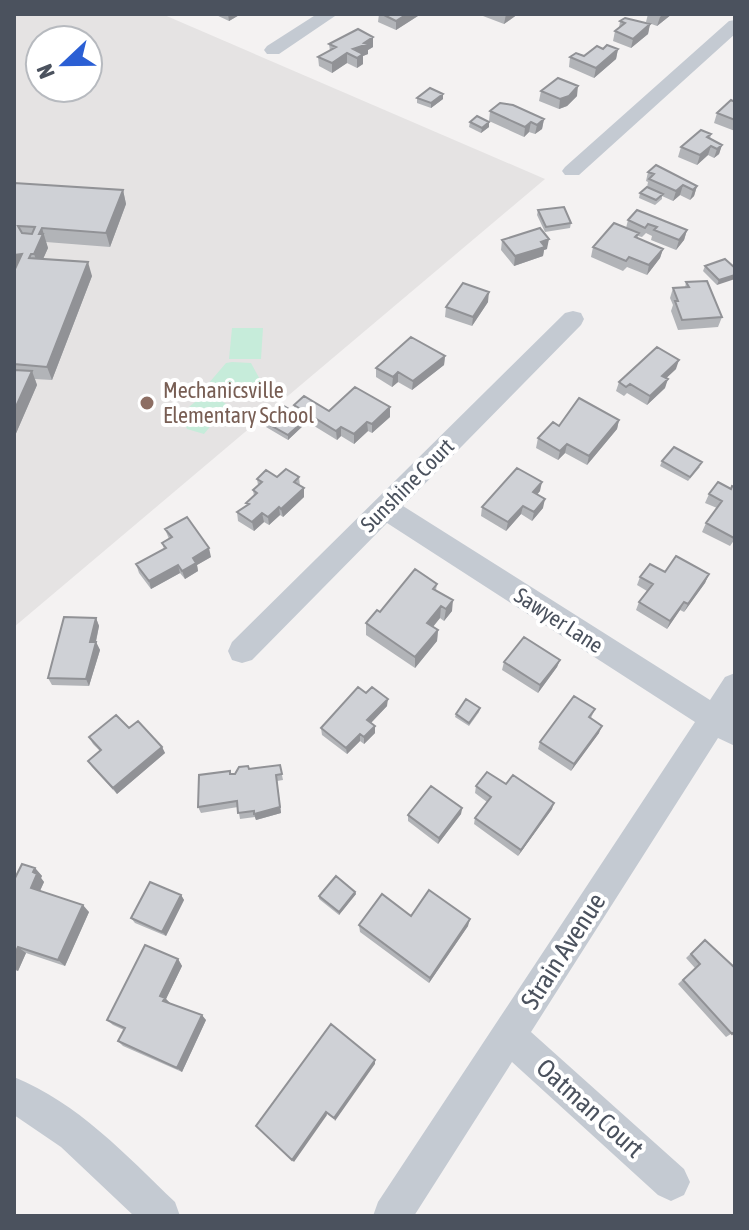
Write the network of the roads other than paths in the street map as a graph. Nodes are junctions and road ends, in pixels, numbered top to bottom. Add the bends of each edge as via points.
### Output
1 (329, 14) edge
2 (735, 25) edge
3 (273, 50) dead end
4 (572, 171) dead end
5 (573, 319) dead end
6 (385, 508) junction
7 (242, 651) dead end
8 (735, 686) edge
9 (724, 726) edge
10 (508, 1035) junction
11 (14, 1095) edge
12 (671, 1182) dead end
13 (161, 1216) edge
14 (392, 1216) edge

1 - 3 street
2 - 4 street
5 - 6 street, Sunshine Court
6 - 7 street, Sunshine Court
6 - 9 street, Sawyer Lane
8 - 9 street, Strain Avenue
9 - 10 street, Strain Avenue
10 - 12 street, Oatman Court
10 - 14 street, Strain Avenue
11 - 13 street via 103,1158

